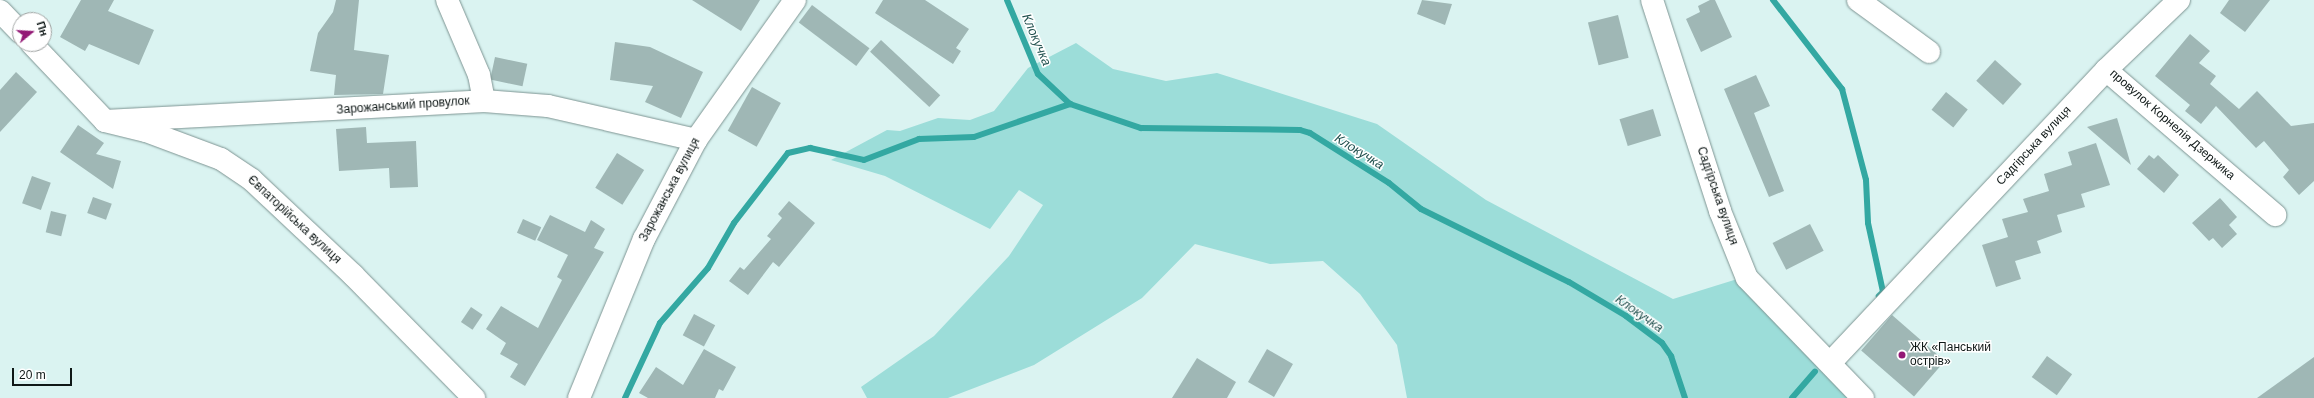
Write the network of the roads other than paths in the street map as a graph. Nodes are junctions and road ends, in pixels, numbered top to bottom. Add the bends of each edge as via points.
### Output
1 (447, 0) edge
2 (795, 0) edge
3 (1652, 0) edge
4 (1858, 0) edge
5 (2179, 0) edge
6 (0, 11) edge
7 (12, 24) edge
8 (40, 52) edge
9 (1929, 52) dead end
10 (2106, 70) junction
11 (484, 101) junction
12 (105, 121) junction
13 (696, 140) junction
14 (2275, 215) dead end
15 (1830, 362) junction
16 (474, 398) edge
17 (578, 398) edge
18 (1863, 398) edge

1 - 11 street via 479,75
2 - 13 street, Зарожанська вулиця
3 - 15 street, Садгірська вулиця via 1720,211 1747,278
4 - 9 street
5 - 10 street, провулок Корнелія Дзержика
6 - 7 street
8 - 12 street
10 - 14 street, провулок Корнелія Дзержика
10 - 15 street, Садгірська вулиця
11 - 12 street, Зарожанський провулок
11 - 13 street, Зарожанський провулок via 548,106
12 - 16 street, Євпаторійська вулиця via 146,131 221,159 252,180 353,275
13 - 17 street, Зарожанська вулиця via 644,239
15 - 18 street, Садгірська вулиця

